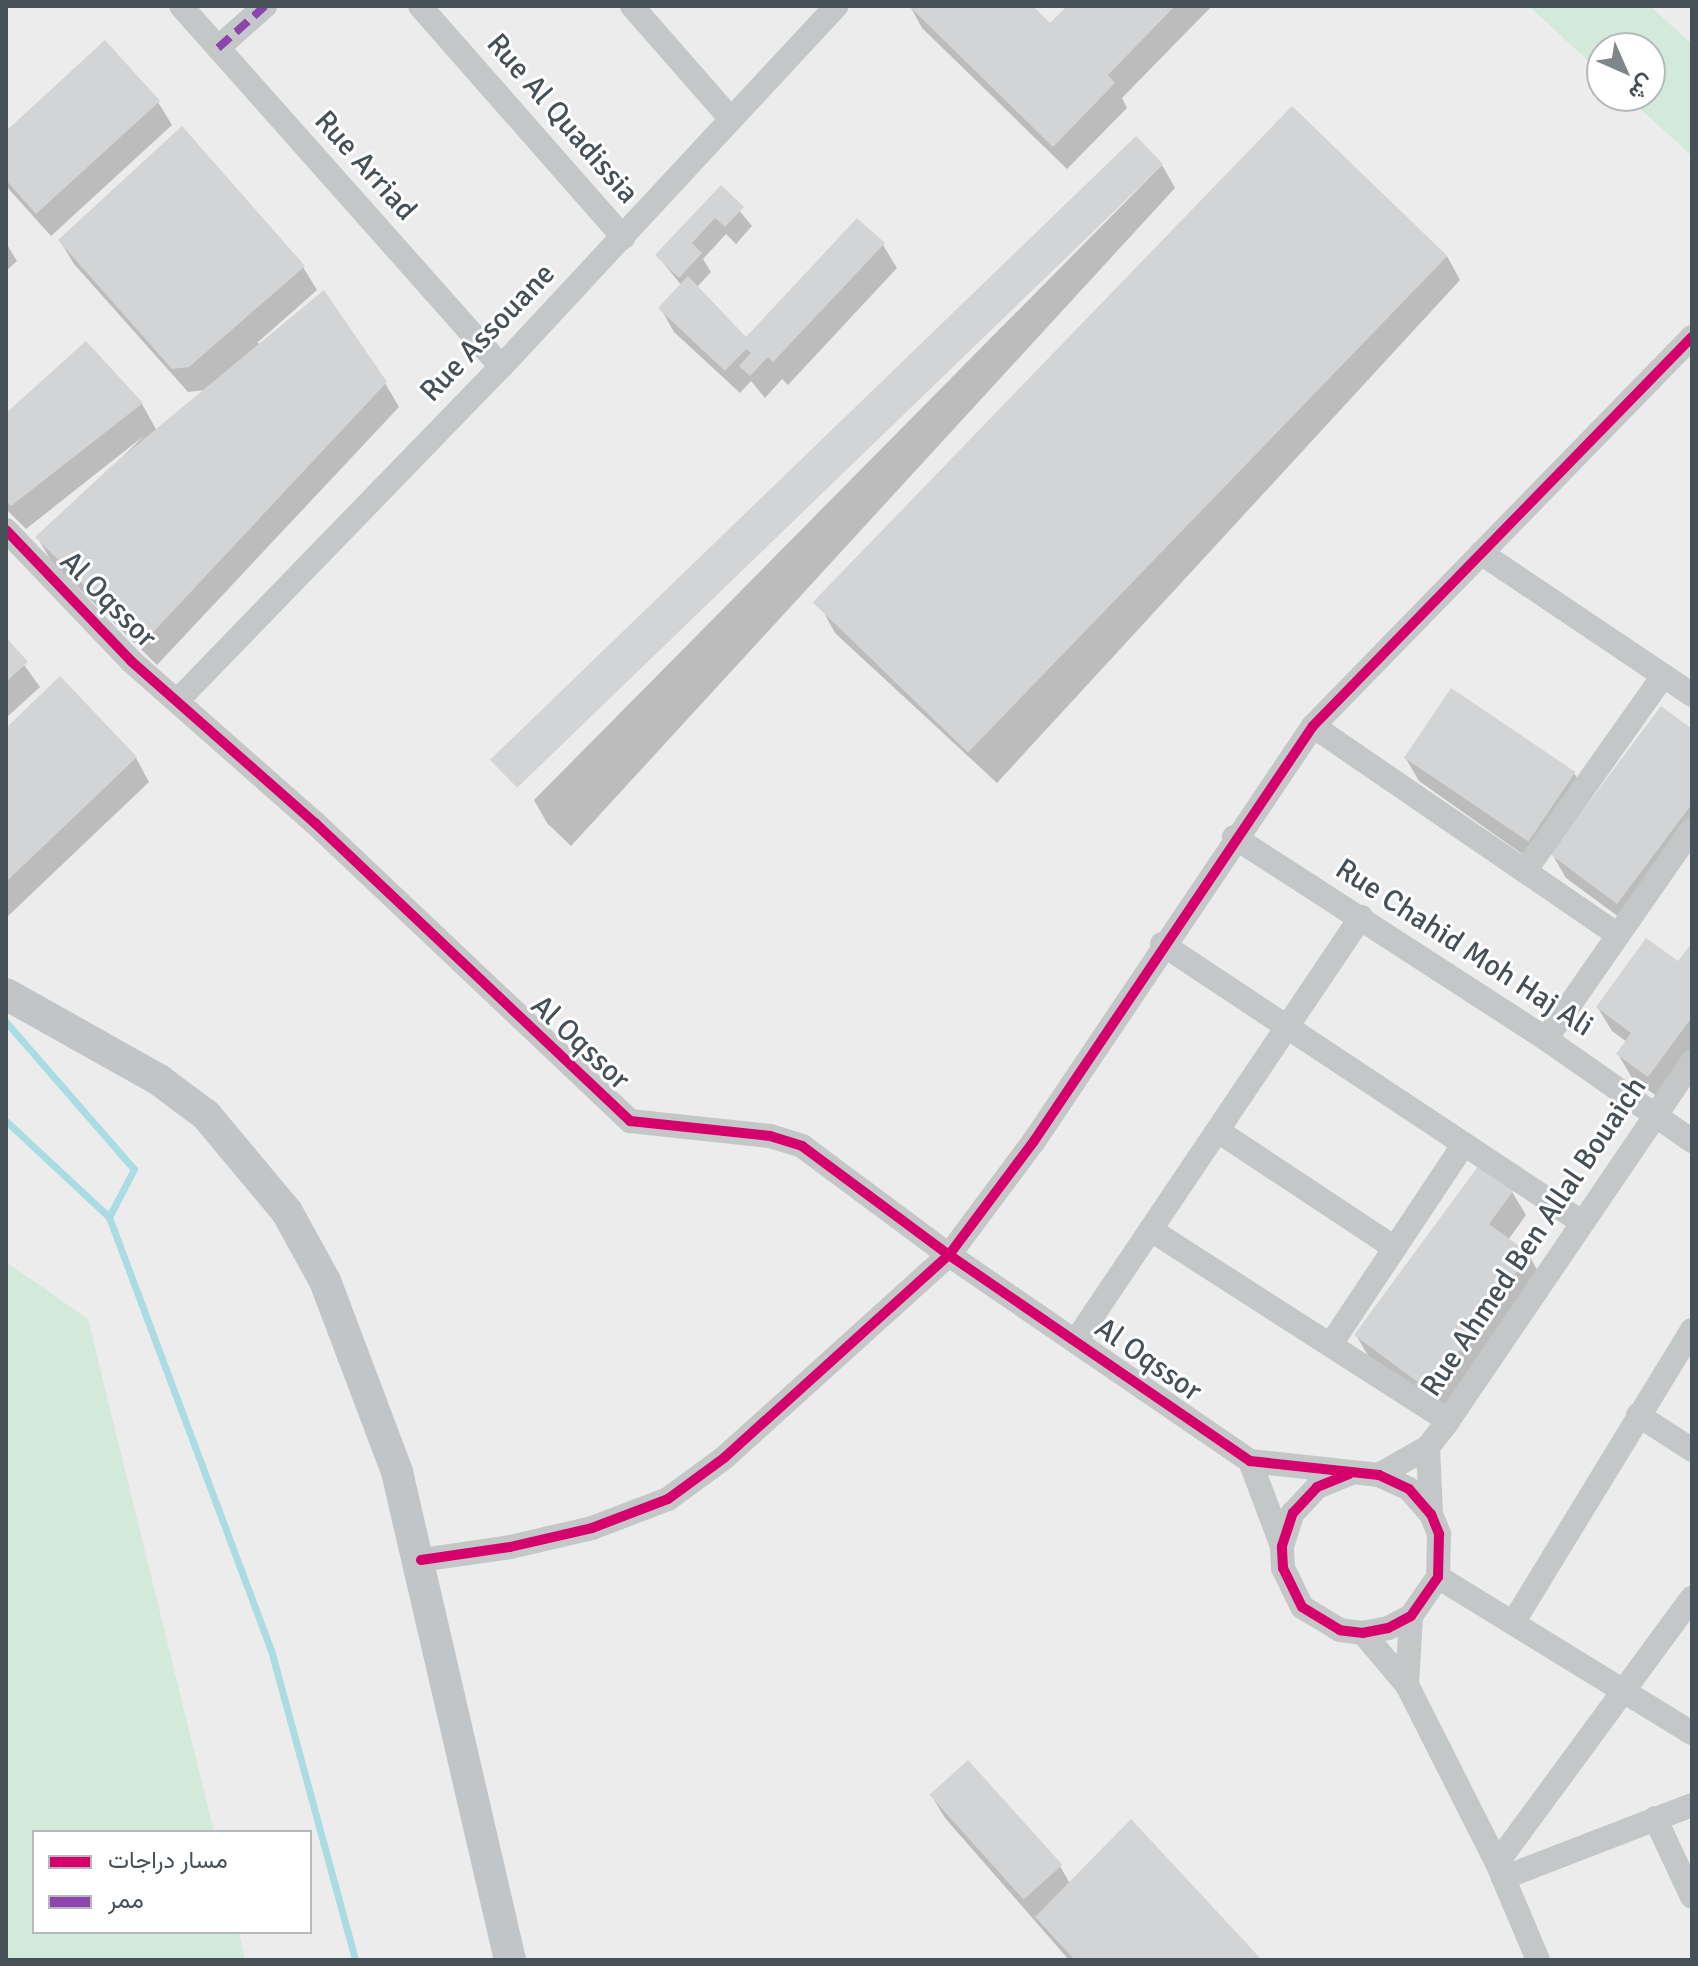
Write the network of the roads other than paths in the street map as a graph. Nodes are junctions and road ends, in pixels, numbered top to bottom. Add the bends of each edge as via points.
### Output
1 (181, 6) edge
2 (265, 6) edge
3 (420, 6) edge
4 (632, 6) edge
5 (837, 6) edge
6 (218, 48) junction
7 (731, 119) junction
8 (623, 237) junction
9 (1692, 337) edge
10 (501, 367) junction
11 (6, 530) edge
12 (1481, 553) junction
13 (1663, 676) junction
14 (1692, 695) edge
15 (179, 699) junction
16 (1313, 726) junction
17 (1692, 829) edge
18 (1234, 837) junction
19 (1525, 871) junction
20 (1361, 917) junction
21 (1618, 935) junction
22 (1162, 944) junction
23 (6, 994) edge
24 (1290, 1029) junction
25 (1546, 1039) junction
26 (1692, 1062) edge
27 (1656, 1115) junction
28 (1218, 1131) junction
29 (1692, 1141) edge
30 (1464, 1144) junction
31 (1580, 1221) junction
32 (1151, 1230) junction
33 (1395, 1248) junction
34 (949, 1255) junction
35 (1692, 1330) edge
36 (1077, 1339) junction
37 (1331, 1344) junction
38 (1638, 1415) junction
39 (1448, 1421) junction
40 (1428, 1447) junction
41 (1692, 1450) edge
42 (1250, 1461) junction
43 (1349, 1474) junction
44 (1379, 1475) junction
45 (1431, 1514) junction
46 (1282, 1546) junction
47 (421, 1560) junction
48 (1438, 1577) junction
49 (1691, 1603) edge
50 (1411, 1616) junction
51 (1513, 1623) junction
52 (1363, 1633) junction
53 (1407, 1685) junction
54 (1628, 1689) junction
55 (1692, 1733) edge
56 (1692, 1805) edge
57 (1655, 1818) junction
58 (1500, 1871) junction
59 (1692, 1897) edge
60 (510, 1960) edge
61 (1538, 1960) edge

1 - 6 street, Rue Arriad
2 - 6 street
3 - 8 street, Rue Al Quadissia
4 - 7 street
5 - 7 street, Rue Assouane
6 - 10 street, Rue Arriad
7 - 8 street, Rue Assouane
8 - 10 street, Rue Assouane
9 - 12 street
10 - 15 street, Rue Assouane
11 - 15 street, Al Oqssor via 131,661
12 - 13 street
12 - 16 street
13 - 14 street
13 - 19 street
15 - 34 street, Al Oqssor via 630,1121 770,1136 802,1146
16 - 18 street
16 - 19 street
17 - 21 street
18 - 20 street, Rue Chahid Moh Haj Ali
18 - 22 street
19 - 21 street
20 - 24 street
20 - 25 street, Rue Chahid Moh Haj Ali
21 - 25 street
22 - 24 street
22 - 34 street via 1034,1141
23 - 47 main road via 177,1092 206,1115 287,1212 325,1281 397,1472
24 - 28 street
24 - 30 street
25 - 27 street, Rue Chahid Moh Haj Ali
26 - 27 street, Rue Ahmed Ben Allal Bouaich
27 - 29 street, Rue Chahid Moh Haj Ali
27 - 31 street, Rue Ahmed Ben Allal Bouaich
28 - 32 street
28 - 33 street
30 - 31 street
30 - 33 street
31 - 39 street, Rue Ahmed Ben Allal Bouaich
32 - 36 street
32 - 37 street
33 - 37 street
34 - 36 street, Al Oqssor
34 - 47 street via 724,1458 668,1499 592,1528
35 - 38 street
36 - 42 street, Al Oqssor
37 - 39 street
38 - 41 street
38 - 51 street
39 - 40 street, Rue Ahmed Ben Allal Bouaich
40 - 44 street, Rue Ahmed Ben Allal Bouaich
40 - 45 street
42 - 43 street, Al Oqssor
42 - 46 street
43 - 44 street
43 - 46 street via 1303,1499
44 - 45 street via 1409,1489
45 - 48 street via 1442,1556
46 - 52 street via 1290,1589 1302,1607 1320,1622
47 - 60 main road
48 - 50 street
48 - 51 street
49 - 54 street
50 - 52 street
50 - 53 street
51 - 54 street
52 - 53 street
53 - 58 street
54 - 55 street
54 - 58 street
56 - 57 street
57 - 58 street
57 - 59 street
58 - 61 street

